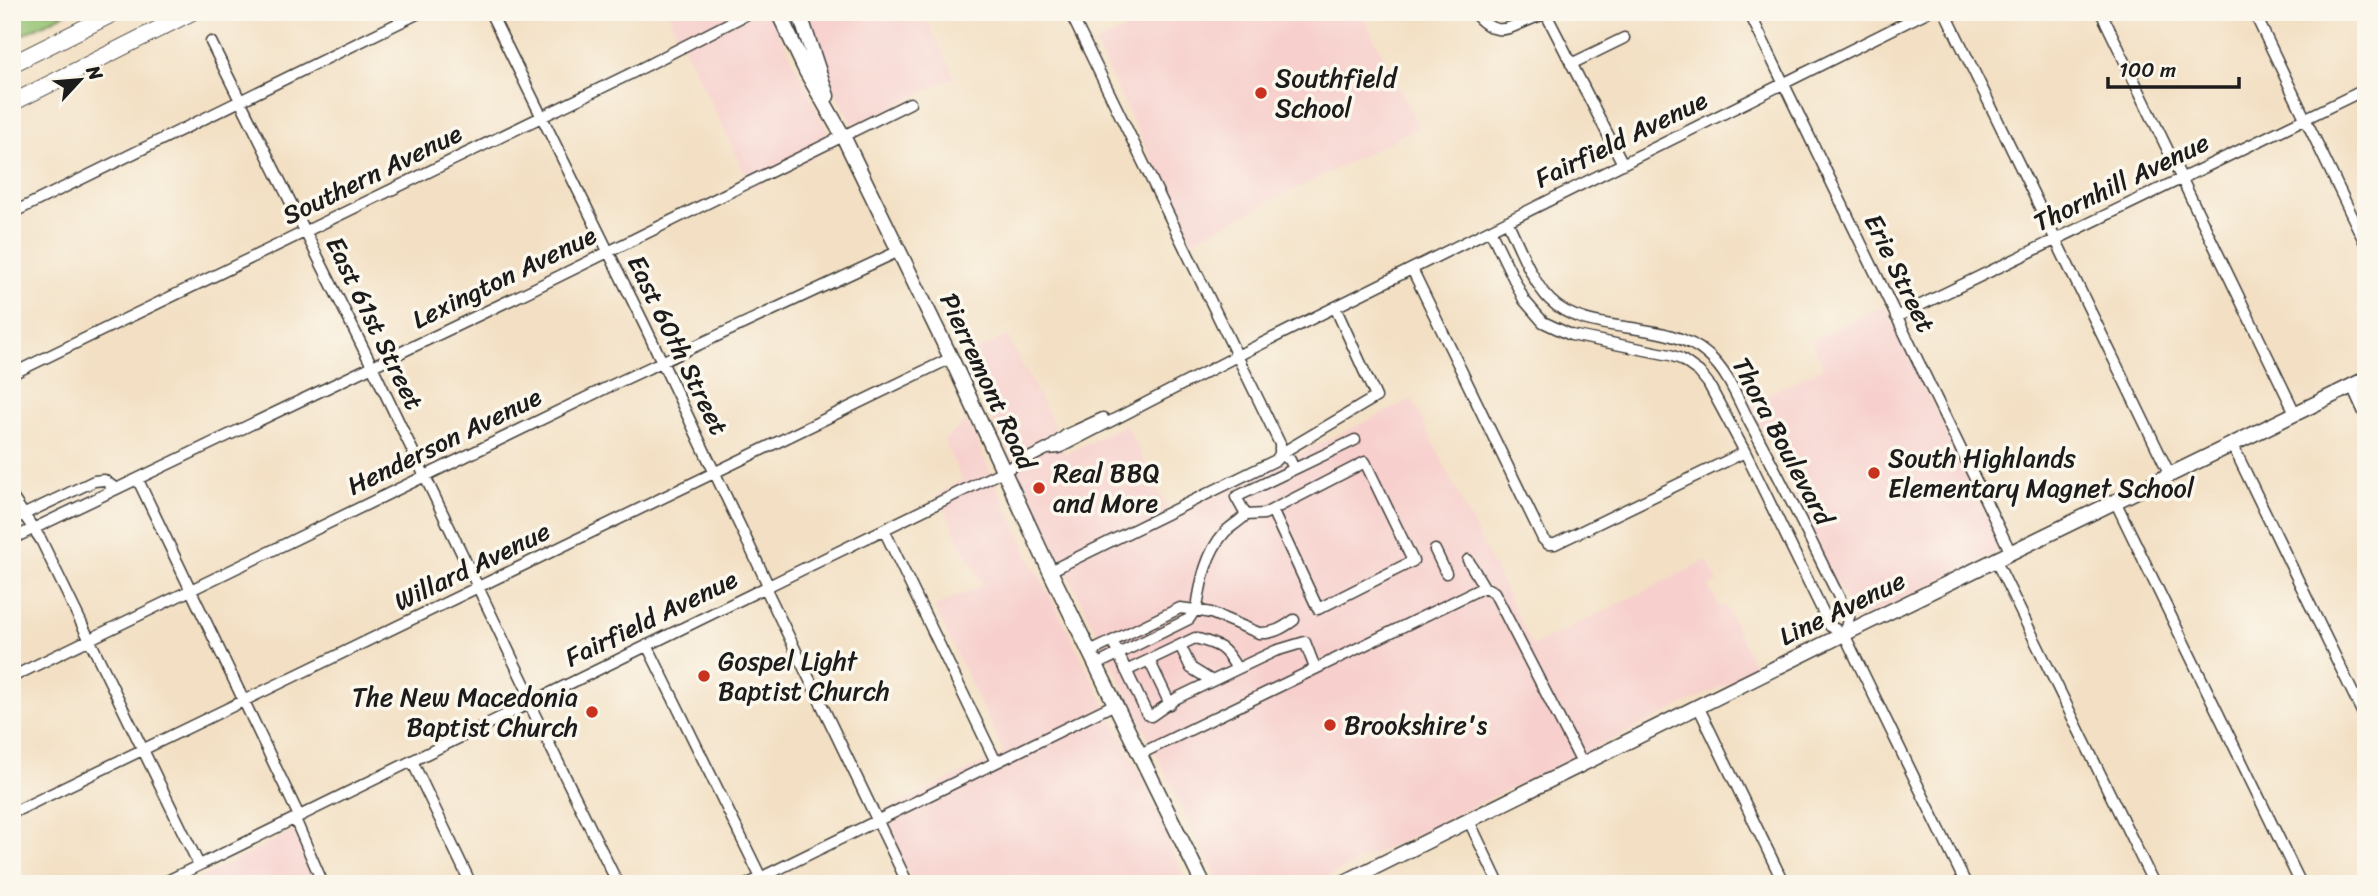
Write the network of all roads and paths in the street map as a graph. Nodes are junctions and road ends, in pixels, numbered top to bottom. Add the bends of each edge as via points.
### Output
1 (116, 12) edge
2 (192, 12) edge
3 (421, 12) edge
4 (490, 12) edge
5 (751, 12) edge
6 (778, 12) edge
7 (799, 12) edge
8 (1070, 12) edge
9 (1473, 12) edge
10 (1749, 12) edge
11 (1927, 12) edge
12 (1945, 12) edge
13 (2101, 12) edge
14 (2253, 12) edge
15 (1624, 38) dead end
16 (211, 42) dead end
17 (12, 64) edge
18 (1571, 64) junction
19 (1783, 83) junction
20 (2366, 89) edge
21 (241, 100) junction
22 (12, 103) edge
23 (910, 103) dead end
24 (541, 117) junction
25 (2305, 120) junction
26 (841, 132) junction
27 (1623, 164) junction
28 (2180, 178) junction
29 (12, 213) edge
30 (1507, 221) junction
31 (1490, 230) junction
32 (305, 232) junction
33 (2055, 239) junction
34 (2366, 246) edge
35 (899, 251) junction
36 (607, 253) junction
37 (1412, 269) junction
38 (1335, 307) junction
39 (1896, 317) junction
40 (1237, 356) junction
41 (951, 358) junction
42 (661, 361) junction
43 (372, 366) junction
44 (12, 374) edge
45 (2366, 379) edge
46 (2352, 386) junction
47 (2295, 413) junction
48 (2366, 417) edge
49 (1355, 440) dead end
50 (2232, 444) junction
51 (1745, 452) junction
52 (1280, 454) junction
53 (1294, 469) junction
54 (1003, 471) junction
55 (714, 473) junction
56 (2170, 475) junction
57 (424, 476) junction
58 (138, 480) junction
59 (116, 489) junction
60 (12, 497) edge
61 (2115, 501) junction
62 (1272, 510) junction
63 (1246, 515) junction
64 (18, 518) edge
65 (33, 529) junction
66 (884, 530) junction
67 (12, 539) edge
68 (1435, 550) dead end
69 (2011, 553) junction
70 (1468, 560) dead end
71 (1997, 561) junction
72 (1050, 570) junction
73 (1446, 573) dead end
74 (767, 586) junction
75 (191, 589) junction
76 (478, 589) junction
77 (1479, 589) junction
78 (1196, 609) junction
79 (1294, 620) dead end
80 (1844, 634) junction
81 (88, 639) junction
82 (1112, 641) junction
83 (647, 645) junction
84 (1180, 645) junction
85 (1118, 655) junction
86 (1093, 658) junction
87 (1149, 660) junction
88 (1315, 668) junction
89 (1237, 669) junction
90 (1126, 671) junction
91 (12, 677) edge
92 (1212, 681) junction
93 (245, 701) junction
94 (531, 703) junction
95 (1115, 704) junction
96 (1170, 704) junction
97 (1698, 706) junction
98 (2366, 720) edge
99 (143, 750) junction
100 (1140, 754) junction
101 (412, 761) junction
102 (996, 762) junction
103 (1582, 763) junction
104 (12, 813) edge
105 (297, 818) junction
106 (878, 820) junction
107 (1469, 821) junction
108 (199, 865) junction
109 (762, 880) edge
110 (1345, 883) edge
111 (161, 884) edge
112 (323, 884) edge
113 (471, 884) edge
114 (618, 884) edge
115 (748, 884) edge
116 (908, 884) edge
117 (1203, 884) edge
118 (1499, 884) edge
119 (1784, 884) edge
120 (1966, 884) edge
121 (2154, 884) edge
122 (2301, 884) edge

1 - 17 highway
2 - 22 highway
3 - 21 street
4 - 24 street, East 60th Street
5 - 24 street, Southern Avenue
6 - 26 main road, Pierremont Road
7 - 26 main road, Pierremont Road
8 - 40 street
9 - 18 street via 1496,30 1544,15
10 - 19 street, Erie Street
11 - 19 street, Fairfield Avenue
12 - 33 street
13 - 28 street
14 - 25 street
15 - 18 street
16 - 21 street, East 61st Street
18 - 27 street
19 - 27 street, Fairfield Avenue
19 - 39 street, Erie Street
20 - 25 street, Thornhill Avenue
21 - 29 street
21 - 32 street, East 61st Street
23 - 26 street, Lexington Avenue
24 - 32 street, Southern Avenue
24 - 36 street, East 60th Street
25 - 28 street, Thornhill Avenue
25 - 34 street
26 - 35 main road, Pierremont Road
26 - 36 street, Lexington Avenue
27 - 30 street, Fairfield Avenue
28 - 33 street, Thornhill Avenue
28 - 47 street
30 - 31 street, Fairfield Avenue
30 - 80 street, Thora Boulevard via 1544,293 1558,308 1583,318 1675,336 1714,360 1849,617
31 - 37 street, Fairfield Avenue
31 - 51 street, Thora Boulevard via 1524,300 1543,322 1571,335 1670,355 1693,367 1708,383
32 - 43 street, East 61st Street
32 - 44 street, Southern Avenue
33 - 39 street, Thornhill Avenue
33 - 56 street
35 - 41 main road, Pierremont Road
35 - 42 street, Henderson Avenue
36 - 42 street, East 60th Street
36 - 43 street, Lexington Avenue
37 - 38 street, Fairfield Avenue
37 - 51 street via 1548,544
38 - 40 street, Fairfield Avenue
38 - 52 street via 1376,397
39 - 69 street, Erie Street
40 - 52 street via 1280,444
40 - 54 street, Fairfield Avenue via 1142,404 1066,435
41 - 54 main road, Pierremont Road
41 - 55 street, Willard Avenue
42 - 55 street, East 60th Street
42 - 57 street, Henderson Avenue
43 - 57 street, East 61st Street
43 - 58 street, Lexington Avenue
45 - 46 main road, Line Avenue
46 - 47 main road, Line Avenue
46 - 48 street
47 - 50 main road, Line Avenue
49 - 53 street
50 - 56 main road, Line Avenue
50 - 98 street
51 - 80 street, Thora Boulevard via 1829,626
52 - 53 street
52 - 72 street via 1276,460
53 - 63 street via 1236,498
54 - 66 street, Fairfield Avenue
54 - 72 main road, Pierremont Road
55 - 74 street, East 60th Street
55 - 76 street, Willard Avenue
56 - 61 main road, Line Avenue
57 - 75 street, Henderson Avenue
57 - 76 street, East 61st Street
58 - 59 street, Lexington Avenue
58 - 75 street
59 - 64 street, Lexington Avenue via 99,480
59 - 65 street, Lexington Avenue
60 - 64 street
61 - 69 main road, Line Avenue
61 - 122 street
62 - 62 street via 1365,462 1413,561 1318,609
62 - 63 street
63 - 78 street via 1213,546
64 - 65 street
65 - 67 street, Lexington Avenue
65 - 81 street
66 - 74 street, Fairfield Avenue
66 - 102 street
68 - 73 street
69 - 71 main road, Line Avenue
70 - 77 street
71 - 80 main road, Line Avenue
71 - 121 street
72 - 86 main road, Pierremont Road
74 - 83 street, Fairfield Avenue
74 - 106 street, East 60th Street
75 - 81 street, Henderson Avenue
75 - 93 street
76 - 93 street, Willard Avenue
76 - 94 street, East 61st Street
77 - 88 street
77 - 103 street via 1494,592
78 - 79 street via 1259,633 1280,629
78 - 82 street via 1180,608
78 - 85 street via 1189,619
80 - 97 main road, Line Avenue
80 - 120 street, Thora Boulevard
81 - 91 street, Henderson Avenue
81 - 99 street
82 - 85 street
82 - 86 street
83 - 94 street, Fairfield Avenue
83 - 109 street
84 - 87 street
84 - 89 street via 1195,638 1216,644 1226,650
84 - 92 street via 1191,668
85 - 86 street
85 - 90 street
86 - 95 main road, Pierremont Road
87 - 90 street
87 - 96 street
88 - 89 street via 1305,642
88 - 100 street
89 - 92 street
90 - 96 street via 1147,714 1152,716
92 - 96 street
93 - 99 street, Willard Avenue
93 - 105 street
94 - 101 street, Fairfield Avenue
94 - 114 street, East 61st Street
95 - 100 main road, Pierremont Road
95 - 102 street
97 - 103 main road, Line Avenue
97 - 119 street
99 - 104 street, Willard Avenue
99 - 108 street
100 - 117 main road, Pierremont Road
101 - 105 street, Fairfield Avenue
101 - 113 street
102 - 106 street
103 - 107 main road, Line Avenue
105 - 108 street, Fairfield Avenue
105 - 112 street
106 - 109 street
106 - 116 street, East 60th Street
107 - 110 main road, Line Avenue
107 - 118 street
108 - 111 street, Fairfield Avenue
109 - 115 street

